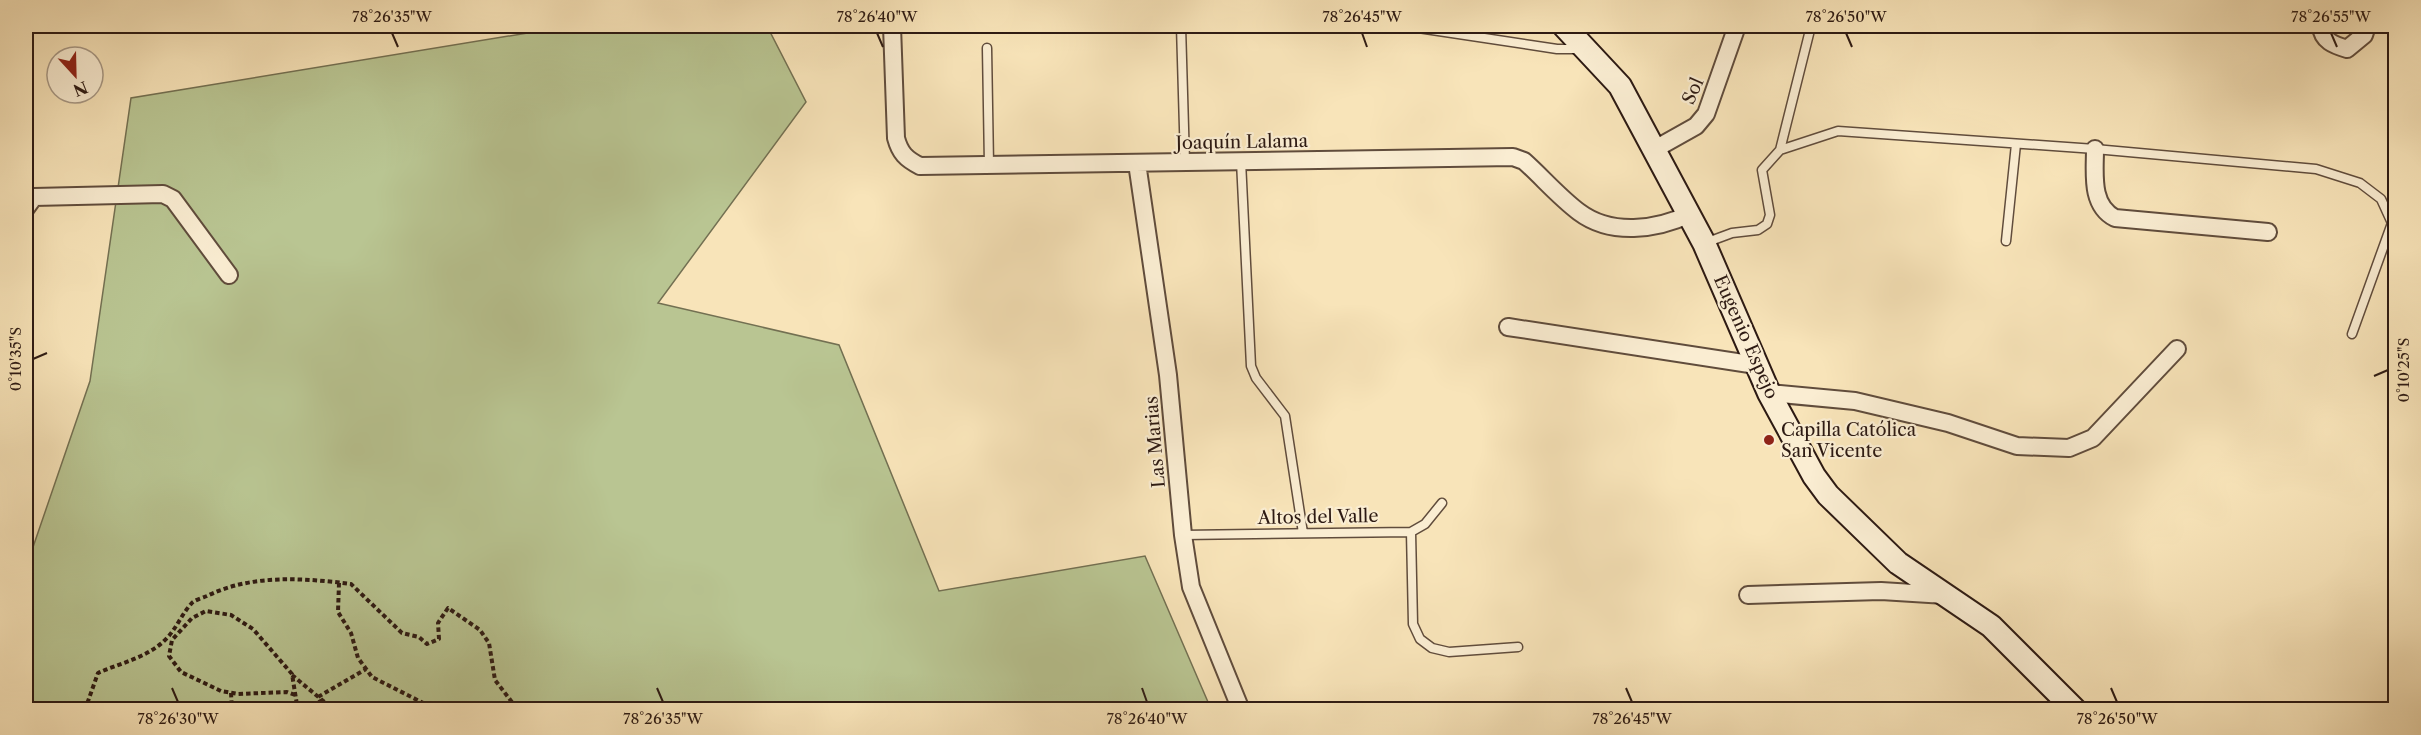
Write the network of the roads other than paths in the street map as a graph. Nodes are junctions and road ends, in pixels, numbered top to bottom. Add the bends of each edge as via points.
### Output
1 (892, 26) edge
2 (1181, 26) edge
3 (1405, 26) edge
4 (1564, 26) edge
5 (1737, 26) edge
6 (1811, 26) edge
7 (2320, 26) edge
8 (2367, 26) edge
9 (987, 48) dead end
10 (1588, 48) junction
11 (2016, 144) junction
12 (1655, 149) junction
13 (2095, 149) junction
14 (1780, 150) junction
15 (1241, 161) junction
16 (1185, 162) junction
17 (1137, 163) junction
18 (989, 165) junction
19 (26, 208) edge
20 (1690, 214) junction
21 (2268, 232) dead end
22 (2006, 241) dead end
23 (1704, 243) junction
24 (229, 275) dead end
25 (1508, 327) dead end
26 (2352, 334) dead end
27 (2177, 349) dead end
28 (1756, 365) junction
29 (1769, 393) junction
30 (1442, 503) dead end
31 (1411, 532) junction
32 (1303, 533) junction
33 (1182, 535) junction
34 (1748, 595) dead end
35 (1946, 595) junction
36 (1518, 647) dead end
37 (1241, 710) edge
38 (2075, 710) edge

1 - 18 street, Joaquín Lalama via 899,151 920,166
2 - 16 lane
3 - 10 lane via 1557,49
4 - 10 street, Eugenio Espejo
5 - 12 street, Sol via 1706,114 1696,126
6 - 14 lane
7 - 8 street via 2331,44 2347,49 2364,35
9 - 18 lane
10 - 12 street, Eugenio Espejo via 1620,86
11 - 13 lane
11 - 14 lane via 1839,131
11 - 22 lane
12 - 20 street, Eugenio Espejo
13 - 21 street via 2100,205 2115,218
13 - 26 lane via 2316,169 2360,183 2380,199 2392,223
14 - 23 lane via 1762,170 1770,215 1767,224 1758,230 1732,233
15 - 16 street, Joaquín Lalama
15 - 20 street, Joaquín Lalama via 1513,157 1524,161 1580,213 1596,220 1651,228
15 - 32 lane via 1251,366 1285,417
16 - 17 street, Joaquín Lalama
17 - 18 street, Joaquín Lalama
17 - 33 street, Las Marias via 1168,375
19 - 24 street via 34,197 163,194 173,200
20 - 23 street, Eugenio Espejo
23 - 28 street, Eugenio Espejo
25 - 28 street
27 - 29 street via 2093,438 2069,448 2017,446 1948,423 1855,401
28 - 29 street, Eugenio Espejo
29 - 35 street, Eugenio Espejo via 1828,495 1898,562
30 - 31 lane via 1425,524
31 - 32 lane, Altos del Valle
31 - 36 lane via 1413,624 1420,639 1432,648 1449,652
32 - 33 lane, Altos del Valle
33 - 37 street, Las Marias via 1191,587
34 - 35 street via 1881,591
35 - 38 street, Eugenio Espejo via 1991,626

